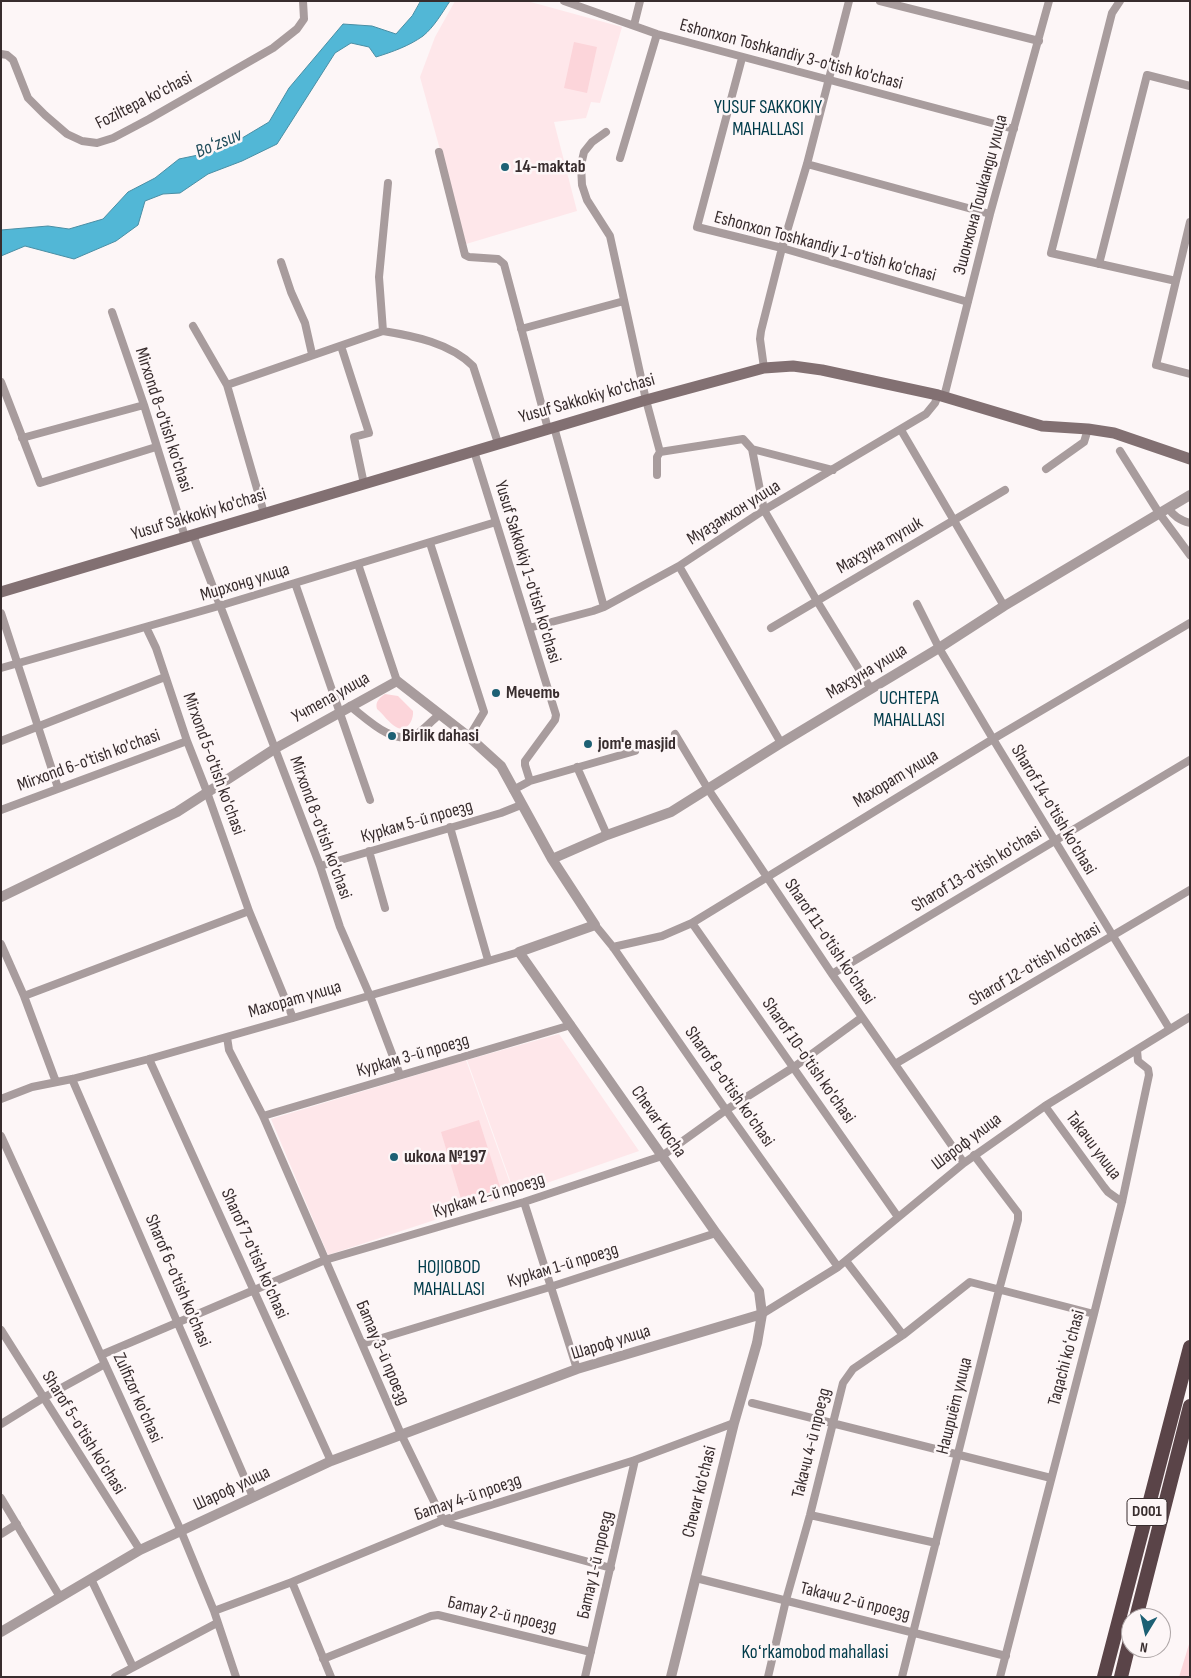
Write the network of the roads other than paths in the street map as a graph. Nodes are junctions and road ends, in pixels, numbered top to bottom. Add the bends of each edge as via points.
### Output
1 (303, 1) edge
2 (564, 1) edge
3 (640, 1) edge
4 (848, 1) edge
5 (880, 1) edge
6 (1049, 1) edge
7 (1120, 1) edge
8 (634, 25) junction
9 (657, 34) junction
10 (1039, 41) junction
11 (1, 54) edge
12 (742, 58) junction
13 (828, 80) junction
14 (1190, 86) edge
15 (1014, 129) junction
16 (606, 132) dead end
17 (439, 152) dead end
18 (620, 158) dead end
19 (807, 164) junction
20 (388, 183) dead end
21 (990, 214) junction
22 (1190, 222) edge
23 (782, 248) junction
24 (281, 262) dead end
25 (1099, 264) junction
26 (1176, 281) junction
27 (624, 301) junction
28 (968, 302) junction
29 (112, 312) dead end
30 (193, 326) dead end
31 (521, 329) junction
32 (383, 331) junction
33 (341, 346) junction
34 (312, 354) junction
35 (764, 368) junction
36 (1190, 374) edge
37 (1, 382) edge
38 (227, 385) junction
39 (941, 396) junction
40 (646, 400) junction
41 (144, 405) junction
42 (551, 428) junction
43 (1088, 428) junction
44 (902, 430) junction
45 (22, 438) junction
46 (498, 443) junction
47 (156, 447) junction
48 (752, 449) junction
49 (474, 451) junction
50 (1120, 451) dead end
51 (660, 452) junction
52 (1190, 459) edge
53 (1046, 469) dead end
54 (833, 470) junction
55 (657, 475) dead end
56 (364, 484) junction
57 (1005, 490) dead end
58 (1190, 495) edge
59 (764, 510) junction
60 (1164, 510) junction
61 (264, 514) junction
62 (954, 520) junction
63 (496, 522) junction
64 (1190, 523) edge
65 (189, 536) junction
66 (430, 543) junction
67 (1190, 555) edge
68 (358, 564) junction
69 (678, 566) junction
70 (295, 583) junction
71 (1, 592) edge
72 (817, 601) junction
73 (917, 604) dead end
74 (219, 606) junction
75 (1004, 606) junction
76 (604, 607) junction
77 (1, 613) edge
78 (1190, 623) edge
79 (146, 627) junction
80 (529, 628) junction
81 (771, 628) dead end
82 (939, 648) junction
83 (18, 662) junction
84 (1, 668) edge
85 (165, 677) junction
86 (397, 681) junction
87 (871, 689) junction
88 (350, 706) junction
89 (339, 712) junction
90 (439, 715) junction
91 (39, 727) junction
92 (675, 734) dead end
93 (469, 738) junction
94 (993, 739) junction
95 (1, 741) edge
96 (188, 741) junction
97 (780, 743) junction
98 (276, 748) junction
99 (635, 751) dead end
100 (1190, 760) edge
101 (577, 767) junction
102 (530, 781) junction
103 (58, 788) junction
104 (708, 789) junction
105 (513, 790) junction
106 (207, 792) junction
107 (370, 800) dead end
108 (521, 805) junction
109 (1, 810) edge
110 (450, 828) junction
111 (607, 835) junction
112 (1054, 841) junction
113 (369, 851) junction
114 (552, 859) junction
115 (320, 866) junction
116 (766, 876) junction
117 (1190, 890) edge
118 (1, 897) edge
119 (385, 908) dead end
120 (249, 910) junction
121 (692, 923) junction
122 (595, 925) junction
123 (1114, 936) junction
124 (1, 944) edge
125 (613, 947) junction
126 (518, 952) junction
127 (488, 960) junction
128 (832, 974) junction
129 (24, 996) junction
130 (370, 996) junction
131 (1190, 1016) edge
132 (293, 1018) junction
133 (862, 1018) junction
134 (571, 1025) junction
135 (1169, 1028) junction
136 (227, 1037) junction
137 (1137, 1050) junction
138 (149, 1059) junction
139 (895, 1064) junction
140 (794, 1067) junction
141 (400, 1075) junction
142 (72, 1079) junction
143 (56, 1082) junction
144 (1, 1098) edge
145 (1044, 1106) junction
146 (726, 1110) junction
147 (263, 1116) junction
148 (1, 1136) edge
149 (974, 1155) junction
150 (662, 1156) junction
151 (964, 1163) junction
152 (524, 1202) junction
153 (1122, 1202) junction
154 (898, 1217) junction
155 (716, 1233) junction
156 (325, 1260) junction
157 (846, 1261) junction
158 (838, 1267) junction
159 (550, 1287) junction
160 (254, 1290) junction
161 (999, 1290) junction
162 (762, 1314) junction
163 (1094, 1314) junction
164 (178, 1322) junction
165 (1, 1330) edge
166 (903, 1336) junction
167 (362, 1344) junction
168 (1190, 1347) edge
169 (101, 1355) junction
170 (105, 1364) junction
171 (577, 1370) junction
172 (43, 1398) junction
173 (752, 1403) dead end
174 (1190, 1406) edge
175 (734, 1423) junction
176 (1, 1424) edge
177 (832, 1424) junction
178 (401, 1434) junction
179 (958, 1455) junction
180 (635, 1460) junction
181 (331, 1461) junction
182 (1050, 1478) junction
183 (253, 1496) junction
184 (1, 1498) edge
185 (810, 1515) junction
186 (443, 1520) junction
187 (17, 1524) junction
188 (181, 1530) junction
189 (1, 1534) edge
190 (936, 1543) junction
191 (140, 1550) junction
192 (611, 1568) junction
193 (696, 1578) junction
194 (91, 1579) junction
195 (292, 1582) junction
196 (60, 1597) junction
197 (786, 1600) junction
198 (1139, 1608) edge
199 (214, 1611) junction
200 (217, 1623) junction
201 (1, 1632) edge
202 (913, 1632) junction
203 (591, 1652) junction
204 (1006, 1656) junction
205 (1126, 1658) edge
206 (324, 1659) junction
207 (133, 1667) junction
208 (114, 1677) edge
209 (236, 1677) edge
210 (331, 1677) edge
211 (585, 1677) edge
212 (671, 1677) edge
213 (768, 1677) edge
214 (902, 1677) edge
215 (1000, 1677) edge
216 (1104, 1677) edge
217 (1121, 1677) edge

1 - 11 street, Foziltepa ko'chasi via 304,19 297,29 273,48 149,119 97,143 82,142 67,134 45,115 28,98 13,60
2 - 8 street, Eshonxon Toshkandiy 3-o'tish ko'chasi
3 - 8 street
4 - 13 street
5 - 10 street
6 - 10 street, Эшонхона Тошканди улица
7 - 25 street via 1112,13 1051,253
8 - 9 street, Eshonxon Toshkandiy 3-o'tish ko'chasi
9 - 12 street, Eshonxon Toshkandiy 3-o'tish ko'chasi
9 - 18 street
10 - 15 street, Эшонхона Тошканди улица
12 - 13 street, Eshonxon Toshkandiy 3-o'tish ko'chasi
12 - 23 street, Eshonxon Toshkandiy 1-o'tish ko'chasi via 698,227
13 - 15 street, Eshonxon Toshkandiy 3-o'tish ko'chasi
13 - 19 street
14 - 25 street via 1148,75
15 - 21 street, Эшонхона Тошканди улица
16 - 27 street via 584,152 582,185 587,200 610,236
17 - 31 street via 465,255 498,259 504,264
19 - 21 street
19 - 23 street
20 - 32 street via 379,277
21 - 28 street, Эшонхона Тошканди улица
22 - 26 street
23 - 28 street, Eshonxon Toshkandiy 1-o'tish ko'chasi
23 - 35 street via 761,331
24 - 34 street via 305,323
25 - 26 street
26 - 36 street via 1156,365
27 - 31 street
27 - 40 street
28 - 39 street, Эшонхона Тошканди улица
29 - 41 street, Mirxond 8-o'tish ko'chasi
30 - 38 street
31 - 42 street
32 - 33 street
32 - 46 street via 442,346 465,358 473,366
33 - 34 street
33 - 56 street via 369,433 354,437
34 - 38 street
35 - 39 main road, Yusuf Sakkokiy ko'chasi via 808,368
35 - 40 main road, Yusuf Sakkokiy ko'chasi
37 - 45 street
38 - 61 street
39 - 43 main road, Yusuf Sakkokiy ko'chasi via 1042,426
39 - 44 street, Муазамхон улица via 926,414
40 - 42 main road, Yusuf Sakkokiy ko'chasi
40 - 51 street
41 - 45 street
41 - 47 street, Mirxond 8-o'tish ko'chasi
42 - 46 main road, Yusuf Sakkokiy ko'chasi
42 - 76 street
43 - 52 main road, Yusuf Sakkokiy ko'chasi via 1118,434
43 - 53 street via 1084,442
44 - 54 street, Муазамхон улица
44 - 62 street
45 - 47 street via 40,483
46 - 49 main road, Yusuf Sakkokiy ko'chasi
47 - 65 street, Mirxond 8-o'tish ko'chasi
48 - 51 street via 743,439
48 - 54 street
48 - 59 street
49 - 56 main road, Yusuf Sakkokiy ko'chasi
49 - 63 street, Yusuf Sakkokiy 1-o'tish ko'chasi
50 - 60 street
51 - 55 street
54 - 59 street, Муазамхон улица
56 - 61 main road, Yusuf Sakkokiy ko'chasi
57 - 62 street, Махзуна тупик
58 - 60 street, Махзуна улица
59 - 69 street, Муазамхон улица
59 - 72 street
60 - 64 street
60 - 67 street
60 - 75 street, Махзуна улица
61 - 65 main road, Yusuf Sakkokiy ko'chasi
62 - 72 street, Махзуна тупик
62 - 75 street
63 - 66 street, Мирхонд улица
63 - 80 street, Yusuf Sakkokiy 1-o'tish ko'chasi
65 - 71 main road, Yusuf Sakkokiy ko'chasi
65 - 74 street, Mirxond 8-o'tish ko'chasi
66 - 68 street, Мирхонд улица
66 - 93 street via 484,712
68 - 70 street, Мирхонд улица
68 - 86 street
69 - 76 street, Муазамхон улица
69 - 97 street
70 - 74 street, Мирхонд улица
70 - 89 street
72 - 81 street, Махзуна тупик
72 - 87 street
73 - 82 street, Sharof 14-o'tish ko'chasi
74 - 79 street, Мирхонд улица
74 - 98 street, Mirxond 8-o'tish ko'chasi
75 - 82 street, Махзуна улица
76 - 80 street, Муазамхон улица
77 - 83 street
78 - 94 street, Махорат улица
79 - 83 street, Мирхонд улица
79 - 85 street, Mirxond 5-o'tish ko'chasi
80 - 102 street, Yusuf Sakkokiy 1-o'tish ko'chasi via 556,715 526,762
82 - 87 street, Махзуна улица
82 - 94 street, Sharof 14-o'tish ko'chasi
83 - 84 street, Мирхонд улица
83 - 91 street
85 - 91 street
85 - 96 street, Mirxond 5-o'tish ko'chasi
86 - 88 street, Учтепа улица
86 - 90 street, Учтепа улица
87 - 97 street, Махзуна улица
88 - 89 street, Учтепа улица
88 - 90 street via 392,736 401,738 416,735
89 - 98 street, Учтепа улица
89 - 107 street
90 - 93 street, Учтепа улица
91 - 95 street
91 - 103 street
92 - 104 street, Sharof 11-o'tish ko'chasi
93 - 105 street, Учтепа улица via 501,766
94 - 112 street, Sharof 14-o'tish ko'chasi
94 - 116 street, Махорат улица
96 - 103 street, Mirxond 6-o'tish ko'chasi
96 - 106 street, Mirxond 5-o'tish ko'chasi
97 - 104 street, Махзуна улица
98 - 106 street, Учтепа улица
98 - 115 street, Mirxond 8-o'tish ko'chasi
99 - 101 street
100 - 112 street, Sharof 13-o'tish ko'chasi
101 - 102 street
101 - 111 street
102 - 105 street
103 - 109 street, Mirxond 6-o'tish ko'chasi
104 - 111 street, Махзуна улица via 671,812
104 - 116 street, Sharof 11-o'tish ko'chasi
105 - 108 street, Учтепа улица
106 - 118 street, Учтепа улица via 177,812
106 - 120 street, Mirxond 5-o'tish ko'chasi
108 - 110 street, Куркам 5-й проезд
108 - 114 street, Учтепа улица
110 - 113 street, Куркам 5-й проезд
110 - 127 street
111 - 114 street, Махзуна улица
112 - 123 street, Sharof 14-o'tish ko'chasi
112 - 128 street, Sharof 13-o'tish ko'chasi
113 - 115 street, Куркам 5-й проезд
113 - 119 street
114 - 122 street, Учтепа улица
115 - 130 street, Mirxond 8-o'tish ko'chasi via 340,928
116 - 121 street, Махорат улица
116 - 128 street, Sharof 11-o'tish ko'chasi
117 - 123 street, Sharof 12-o'tish ko'chasi
120 - 129 street
120 - 132 street, Mirxond 5-o'tish ko'chasi
121 - 125 street, Махорат улица via 662,936
121 - 140 street, Sharof 10-o'tish ko'chasi
122 - 125 street, Sharof 9-o'tish ko'chasi
122 - 126 street, Махорат улица
123 - 135 street, Sharof 14-o'tish ko'chasi
123 - 139 street, Sharof 12-o'tish ko'chasi
124 - 129 street
125 - 146 street, Sharof 9-o'tish ko'chasi
126 - 127 street, Махорат улица
126 - 134 street, Chevar Kocha
127 - 130 street, Махорат улица
128 - 133 street, Sharof 11-o'tish ko'chasi
129 - 143 street
130 - 132 street, Махорат улица
130 - 141 street, Mirxond 8-o'tish ko'chasi
131 - 135 street, Шароф улица
132 - 136 street, Махорат улица
133 - 139 street, Sharof 11-o'tish ko'chasi
133 - 140 street, Куркам 2-й проезд
134 - 141 street, Куркам 3-й проезд
134 - 150 street, Chevar Kocha
135 - 137 street, Шароф улица
136 - 138 street, Махорат улица
136 - 147 street, Батау 3-й проезд via 229,1050
137 - 145 street, Шароф улица
137 - 153 street, Taqachi koʻchasi via 1140,1063 1148,1069 1149,1075
138 - 142 street, Махорат улица
138 - 160 street, Sharof 7-o'tish ko'chasi
139 - 151 street, Sharof 11-o'tish ko'chasi
140 - 146 street, Куркам 2-й проезд
140 - 154 street, Sharof 10-o'tish ko'chasi
141 - 147 street, Куркам 3-й проезд
142 - 143 street, Махорат улица
142 - 164 street, Sharof 6-o'tish ko'chasi
143 - 144 street, Махорат улица
145 - 149 street, Шароф улица
145 - 153 street, Такачи улица via 1108,1192
146 - 150 street, Куркам 2-й проезд
146 - 158 street, Sharof 9-o'tish ko'chasi
147 - 156 street, Батау 3-й проезд
148 - 169 street, Zulfizor ko'chasi
149 - 151 street, Шароф улица
149 - 161 street, Нашриёт улица via 1019,1216
150 - 152 street, Куркам 2-й проезд
150 - 155 street, Chevar Kocha
151 - 154 street, Шароф улица
152 - 156 street, Куркам 2-й проезд
152 - 159 street
153 - 163 street, Taqachi koʻchasi
154 - 157 street, Шароф улица
155 - 159 street, Куркам 1-й проезд
155 - 162 street, Chevar Kocha via 759,1292
156 - 160 street, Куркам 2-й проезд
156 - 167 street, Батау 3-й проезд
157 - 158 street, Шароф улица
157 - 166 street
158 - 162 street, Шароф улица
159 - 167 street, Куркам 1-й проезд
159 - 171 street
160 - 164 street, Куркам 2-й проезд
160 - 181 street, Sharof 7-o'tish ko'chasi
161 - 163 street, Такачи 4-й проезд
161 - 166 street, Такачи 4-й проезд via 970,1282
161 - 179 street, Нашриёт улица
162 - 171 street, Шароф улица
162 - 175 street, Chevar ko'chasi
163 - 182 street, Taqachi koʻchasi
164 - 169 street, Куркам 2-й проезд
164 - 183 street, Sharof 6-o'tish ko'chasi
165 - 172 street, Sharof 5-o'tish ko'chasi
166 - 177 street, Такачи 4-й проезд via 847,1376
167 - 178 street, Батау 3-й проезд
168 - 216 highway, D001
169 - 170 street, Zulfizor ko'chasi
170 - 172 street
170 - 188 street, Zulfizor ko'chasi
171 - 178 street, Шароф улица
172 - 176 street
172 - 191 street, Sharof 5-o'tish ko'chasi
173 - 177 street
174 - 198 highway, D001
175 - 180 street, Батау 4-й проезд
175 - 193 street, Chevar ko'chasi
177 - 179 street
177 - 185 street, Такачи 4-й проезд
178 - 181 street, Шароф улица
178 - 186 street, Батау 3-й проезд
179 - 182 street
179 - 190 street, Нашриёт улица
180 - 186 street, Батау 4-й проезд
180 - 192 street, Батау 1-й проезд
181 - 183 street, Шароф улица
182 - 204 street, Taqachi koʻchasi
183 - 188 street, Шароф улица
184 - 187 street
185 - 190 street
185 - 197 street, Такачи 4-й проезд
186 - 192 street
186 - 195 street, Батау 4-й проезд
187 - 189 street
187 - 196 street
188 - 191 street, Шароф улица
188 - 199 street, Zulfizor ko'chasi
190 - 202 street, Нашриёт улица
191 - 194 street, Шароф улица
192 - 203 street, Батау 1-й проезд
193 - 197 street, Такачи 2-й проезд
193 - 212 street, Chevar ko'chasi
194 - 196 street, Шароф улица
194 - 207 street
195 - 199 street, Батау 4-й проезд
195 - 206 street
196 - 201 street, Шароф улица
197 - 202 street, Такачи 2-й проезд
197 - 213 street, Такачи 4-й проезд
199 - 200 street, Zulfizor ko'chasi
200 - 207 street
200 - 209 street, Zulfizor ko'chasi
202 - 204 street, Такачи 2-й проезд
202 - 214 street, Нашриёт улица
203 - 206 street, Батау 2-й проезд via 438,1615
203 - 211 street, Батау 1-й проезд
204 - 215 street, Taqachi koʻchasi
205 - 217 highway
206 - 210 street
207 - 208 street

